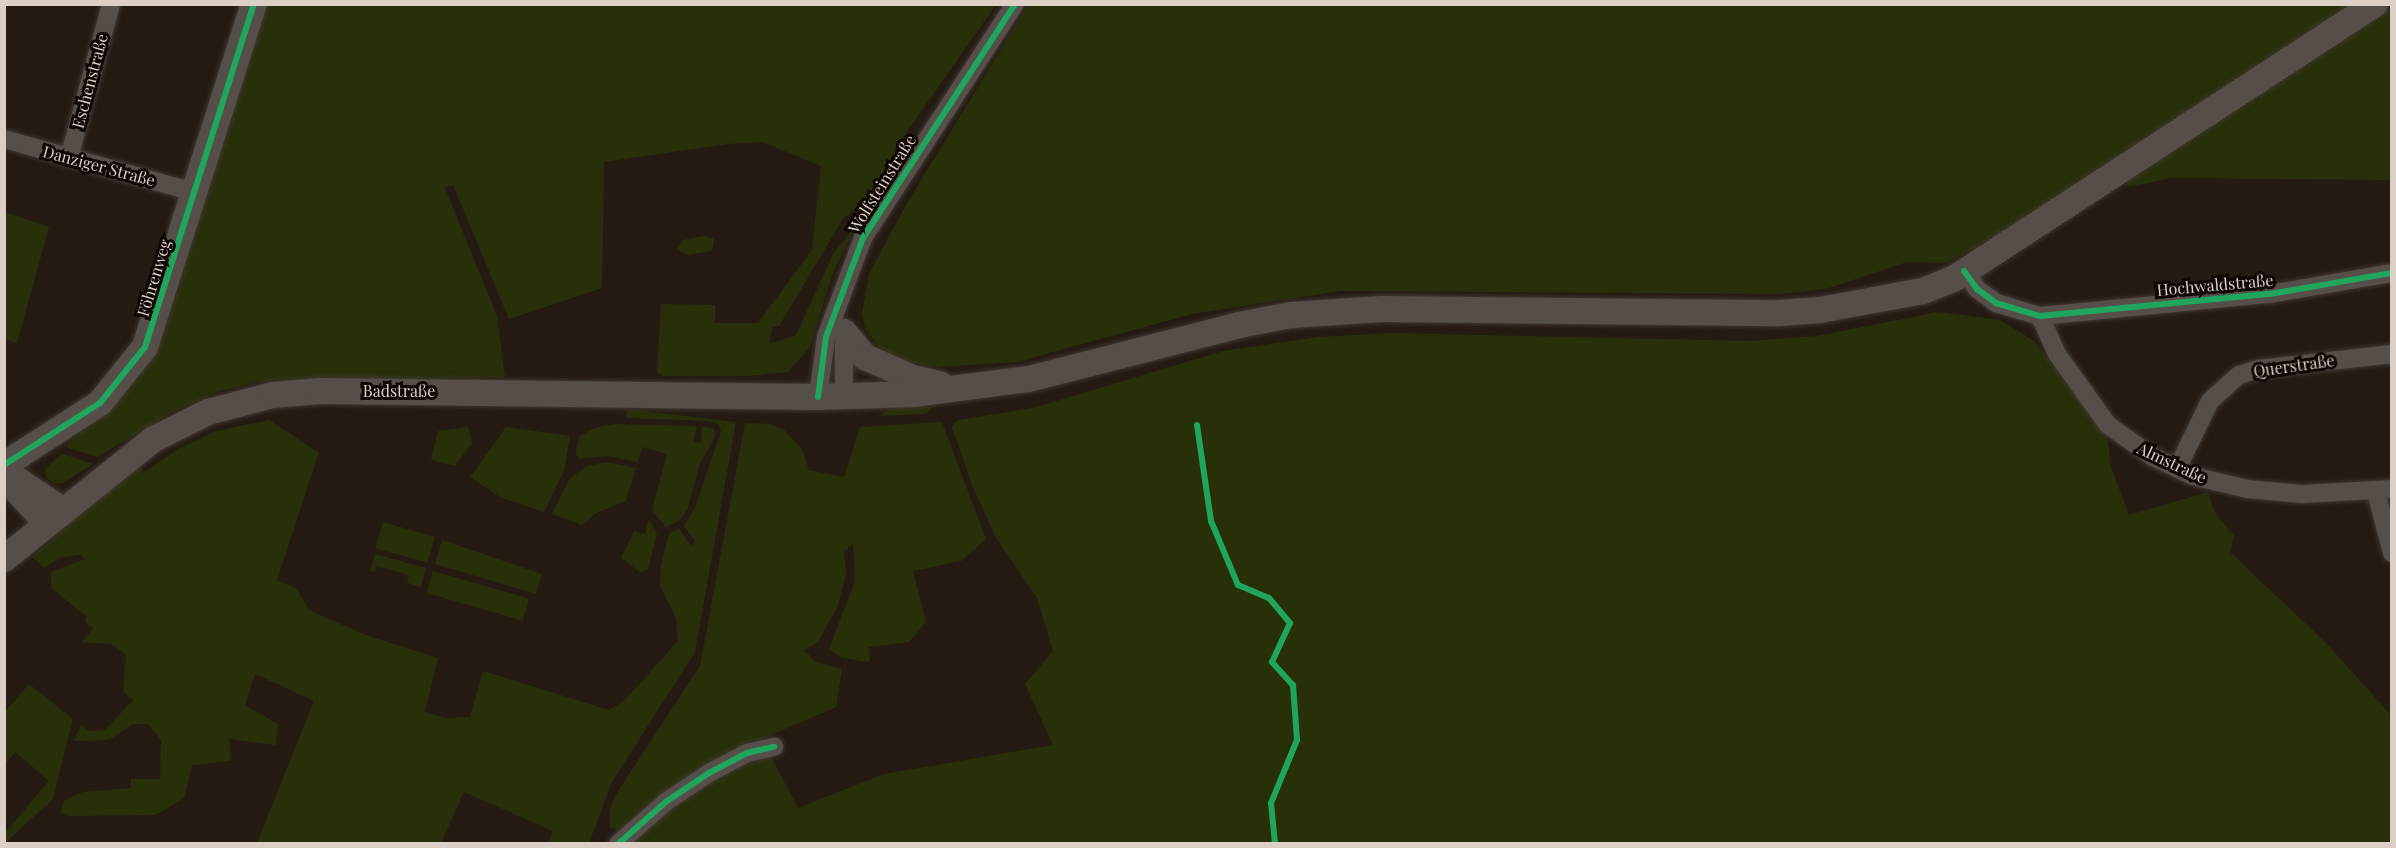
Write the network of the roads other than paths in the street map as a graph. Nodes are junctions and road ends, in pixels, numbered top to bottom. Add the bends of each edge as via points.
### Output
1 (111, 4) edge
2 (254, 4) edge
3 (1015, 4) edge
4 (2375, 4) edge
5 (4, 139) edge
6 (69, 158) junction
7 (194, 192) junction
8 (1964, 271) junction
9 (2391, 273) edge
10 (840, 306) junction
11 (2040, 316) junction
12 (844, 332) junction
13 (2391, 354) edge
14 (976, 388) junction
15 (844, 396) junction
16 (818, 397) junction
17 (61, 426) junction
18 (4, 445) edge
19 (4, 465) edge
20 (2177, 469) junction
21 (4, 471) edge
22 (4, 477) edge
23 (2384, 491) edge
24 (56, 517) junction
25 (2391, 553) edge
26 (4, 559) edge
27 (774, 747) dead end
28 (618, 843) edge

1 - 6 street, Eschenstraße
2 - 7 main road, Föhrenweg
3 - 10 street, Wolfsteinstraße via 872,222
4 - 8 main road
5 - 6 street, Danziger Straße
6 - 7 street, Danziger Straße
7 - 17 main road, Föhrenweg via 155,322 138,360 100,403
8 - 11 street via 1977,289 1996,303
8 - 14 main road via 1933,288 1820,310 1780,313 1405,309 1292,315 1239,324 1029,379
9 - 11 street, Hochwaldstraße via 2270,294
10 - 12 street, Wolfsteinstraße
10 - 16 street, Wolfsteinstraße via 823,347
11 - 20 street, Almstraße via 2057,354 2108,425 2133,446
12 - 14 main road via 865,357 889,369 935,383
12 - 15 street, Wolfsteinstraße
13 - 20 street, Querstraße via 2259,369 2239,375 2210,401
14 - 15 main road, Badstraße
15 - 16 main road, Badstraße
16 - 24 main road, Badstraße via 346,391 273,395 208,412 165,432
17 - 18 main road, Föhrenweg
17 - 19 main road, Föhrenweg
20 - 23 street, Almstraße via 2218,483 2277,493
21 - 24 main road
22 - 24 main road
23 - 25 street
24 - 26 main road, Badstraße
27 - 28 street via 747,753 709,773 667,801

